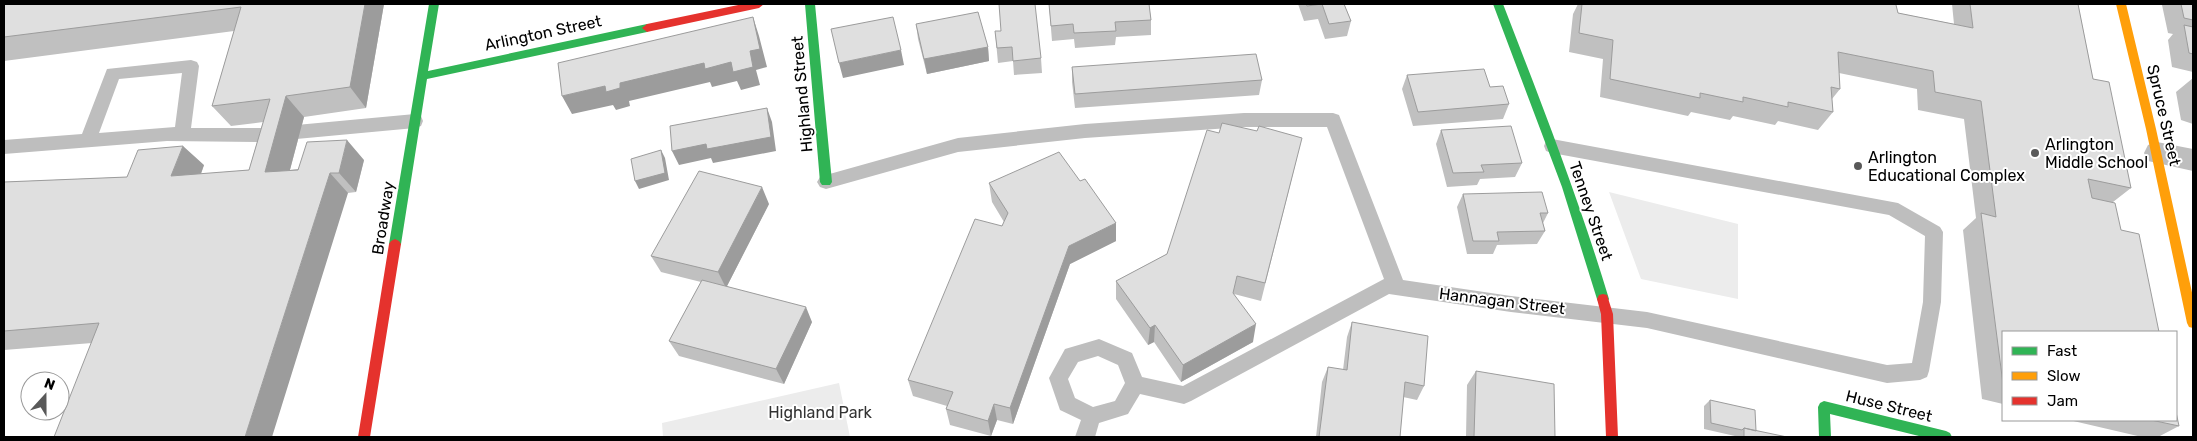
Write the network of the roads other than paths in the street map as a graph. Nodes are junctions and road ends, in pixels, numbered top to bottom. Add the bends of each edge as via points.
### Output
1 (434, 4) edge
2 (759, 4) edge
3 (810, 4) edge
4 (1498, 4) edge
5 (2121, 4) edge
6 (423, 76) junction
7 (415, 121) junction
8 (182, 134) junction
9 (88, 140) junction
10 (1552, 146) junction
11 (4, 147) edge
12 (2157, 153) junction
13 (2193, 160) edge
14 (826, 182) joint
15 (1396, 287) junction
16 (1607, 314) junction
17 (2193, 323) edge
18 (1134, 384) junction
19 (1092, 416) junction
20 (364, 437) edge
21 (1085, 437) edge
22 (1612, 437) edge
23 (1825, 437) edge
24 (1946, 437) edge

1 - 6 street, Broadway
2 - 6 street, Arlington Street
3 - 14 street, Highland Street
4 - 10 street, Tenney Street
5 - 12 street, Spruce Street
6 - 7 street, Broadway
7 - 8 lane via 264,135
7 - 20 street, Broadway
8 - 9 lane
8 - 9 lane via 191,66 113,73
9 - 11 lane
10 - 16 street, Tenney Street via 1593,263
10 - 16 lane, Hannagan Street via 1892,208 1934,232 1932,302 1920,370 1887,374 1647,320
12 - 13 street
12 - 17 street, Spruce Street
14 - 15 lane via 958,146 1085,131 1244,120 1333,120
15 - 16 lane, Hannagan Street
15 - 18 lane via 1387,286 1184,395
16 - 22 street, Tenney Street
18 - 19 lane via 1121,408
18 - 19 lane via 1125,359 1099,347 1072,355 1058,378 1067,404
19 - 21 lane
23 - 24 street, Huse Street via 1824,407

